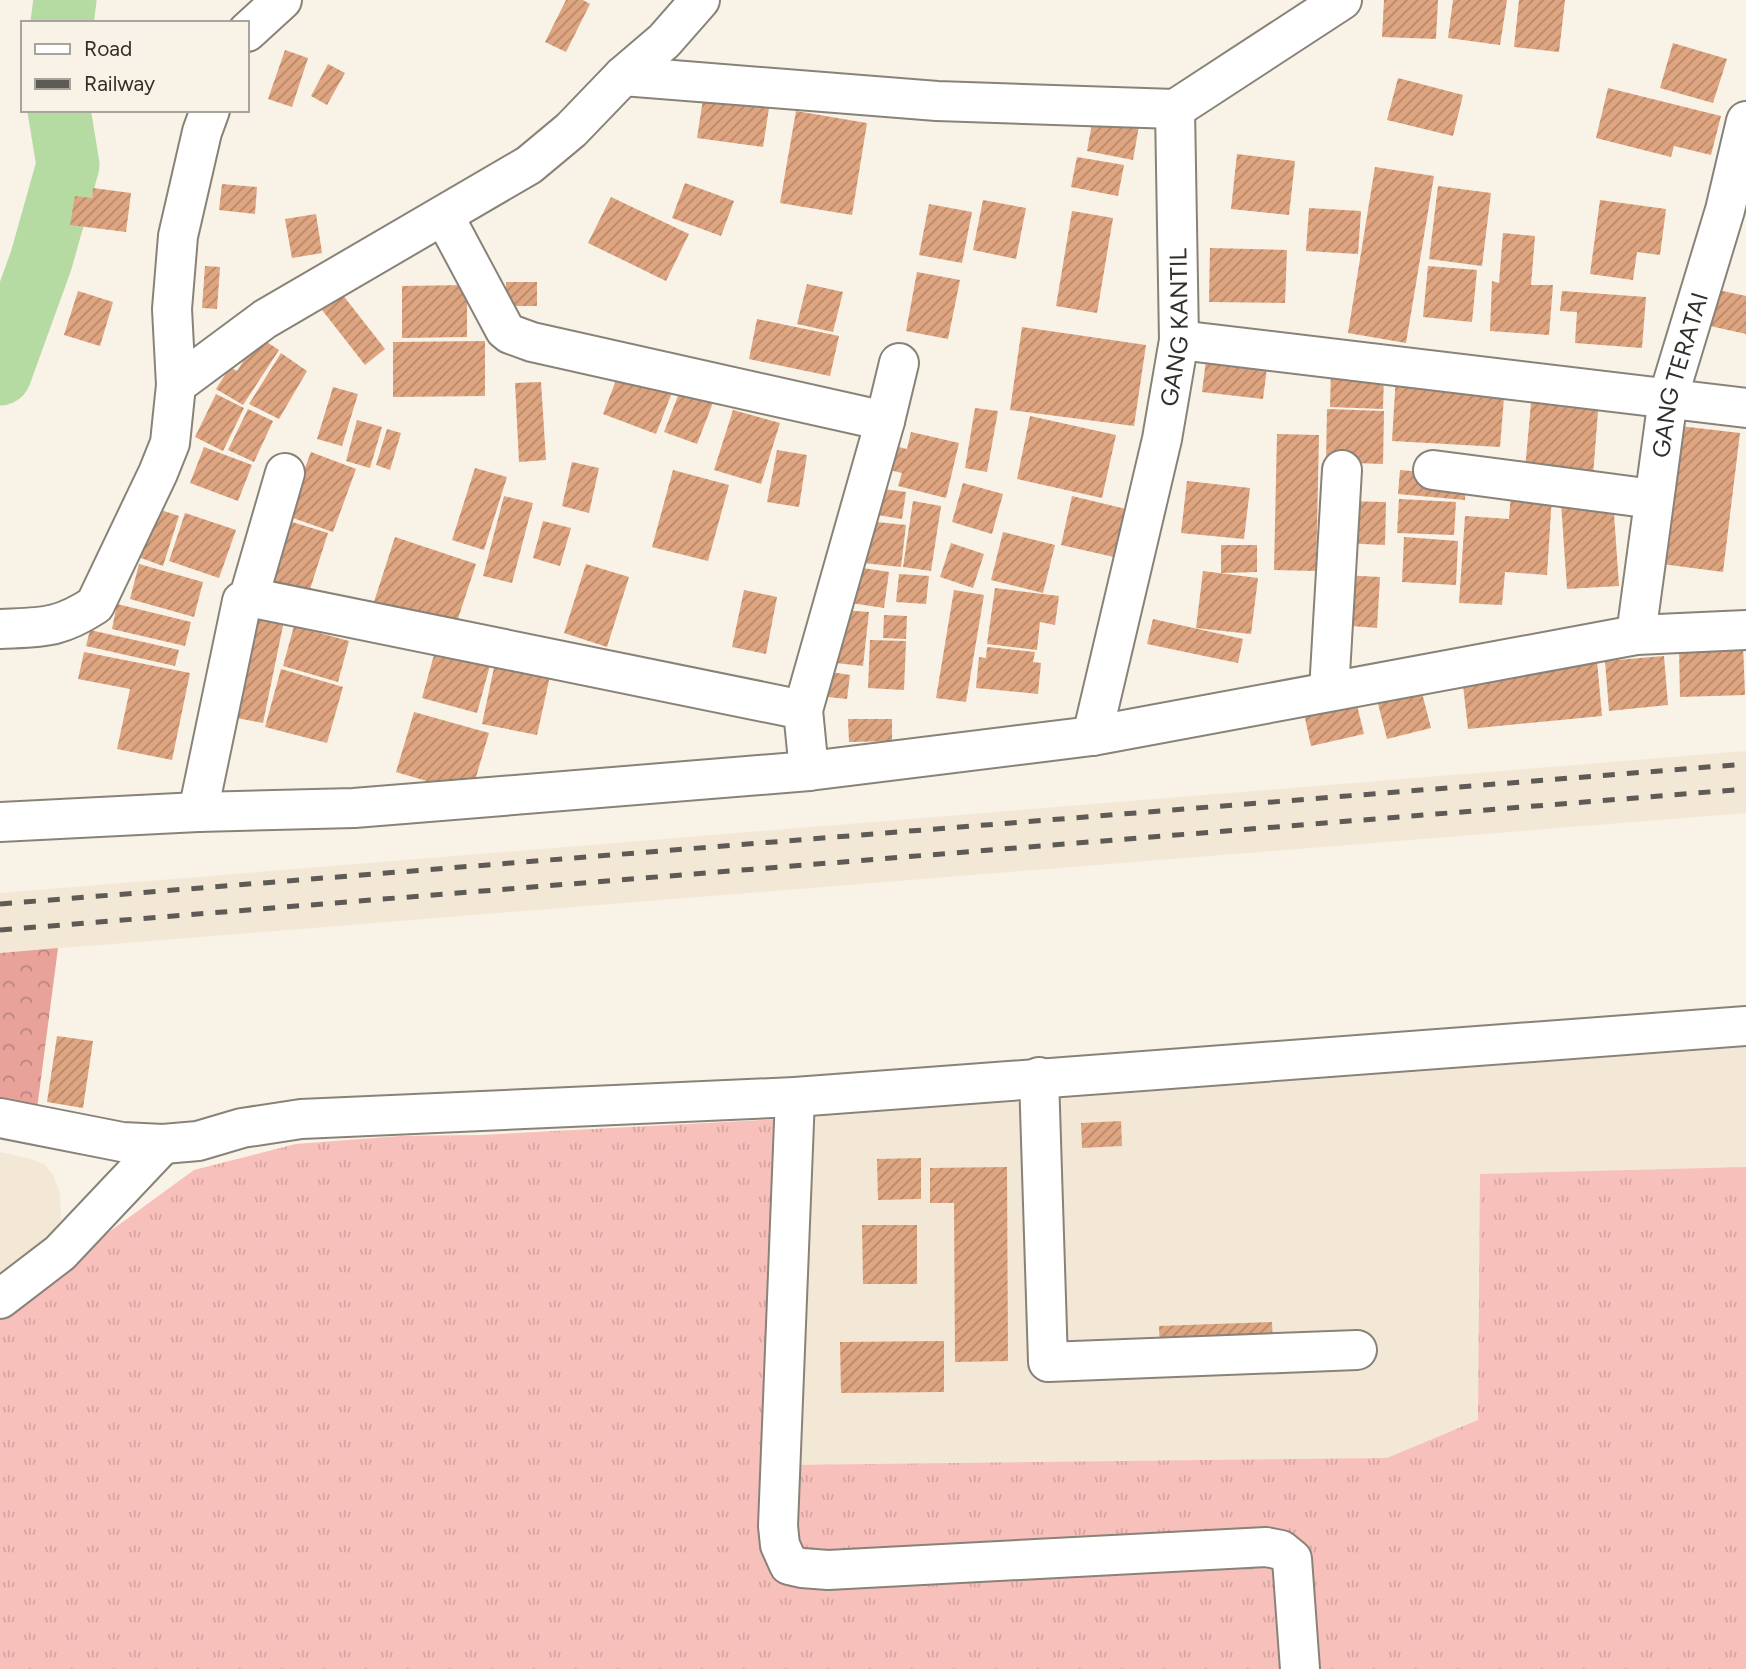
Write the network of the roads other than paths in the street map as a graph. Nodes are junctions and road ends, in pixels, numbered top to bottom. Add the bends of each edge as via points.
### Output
1 (282, 0) edge
2 (700, 0) edge
3 (1342, 0) edge
4 (248, 31) edge
5 (623, 76) junction
6 (1175, 109) junction
7 (209, 112) edge
8 (1746, 121) edge
9 (1735, 212) edge
10 (444, 216) junction
11 (1178, 340) junction
12 (899, 363) dead end
13 (176, 385) junction
14 (1668, 398) junction
15 (1746, 408) edge
16 (885, 421) junction
17 (1342, 470) dead end
18 (1433, 470) dead end
19 (285, 473) dead end
20 (1653, 499) junction
21 (249, 597) junction
22 (0, 629) edge
23 (1746, 630) edge
24 (1636, 635) junction
25 (1329, 691) junction
26 (803, 710) junction
27 (1092, 736) junction
28 (809, 771) junction
29 (198, 812) junction
30 (0, 822) edge
31 (1746, 1026) edge
32 (1039, 1077) junction
33 (795, 1097) junction
34 (0, 1118) edge
35 (163, 1144) junction
36 (0, 1299) edge
37 (1357, 1350) dead end
38 (1300, 1669) edge

1 - 4 street
2 - 5 street via 664,41
3 - 6 street
5 - 6 street via 937,101
5 - 10 street via 529,165
6 - 11 street, GANG KANTIL
7 - 13 street via 178,236 172,309
8 - 9 street, GANG TERATAI
9 - 14 street, GANG TERATAI
10 - 13 street via 265,319
10 - 16 street via 510,334
11 - 14 street
11 - 27 street, GANG KANTIL via 1162,439
12 - 16 street
13 - 22 street via 170,443 96,606 50,627
14 - 15 street
14 - 20 street, GANG TERATAI
16 - 26 street
17 - 25 street
18 - 20 street
19 - 21 street
20 - 24 street, GANG TERATAI
21 - 26 street
21 - 29 street via 242,601
23 - 24 street
24 - 25 street
25 - 27 street
26 - 28 street
27 - 28 street
28 - 29 street via 354,808
29 - 30 street
31 - 32 street
32 - 33 street
32 - 37 street via 1048,1362
33 - 35 street via 301,1119
33 - 38 street via 778,1526 779,1545 789,1565 828,1570 1266,1547 1281,1550 1292,1559
34 - 35 street via 121,1142
35 - 36 street via 60,1252

